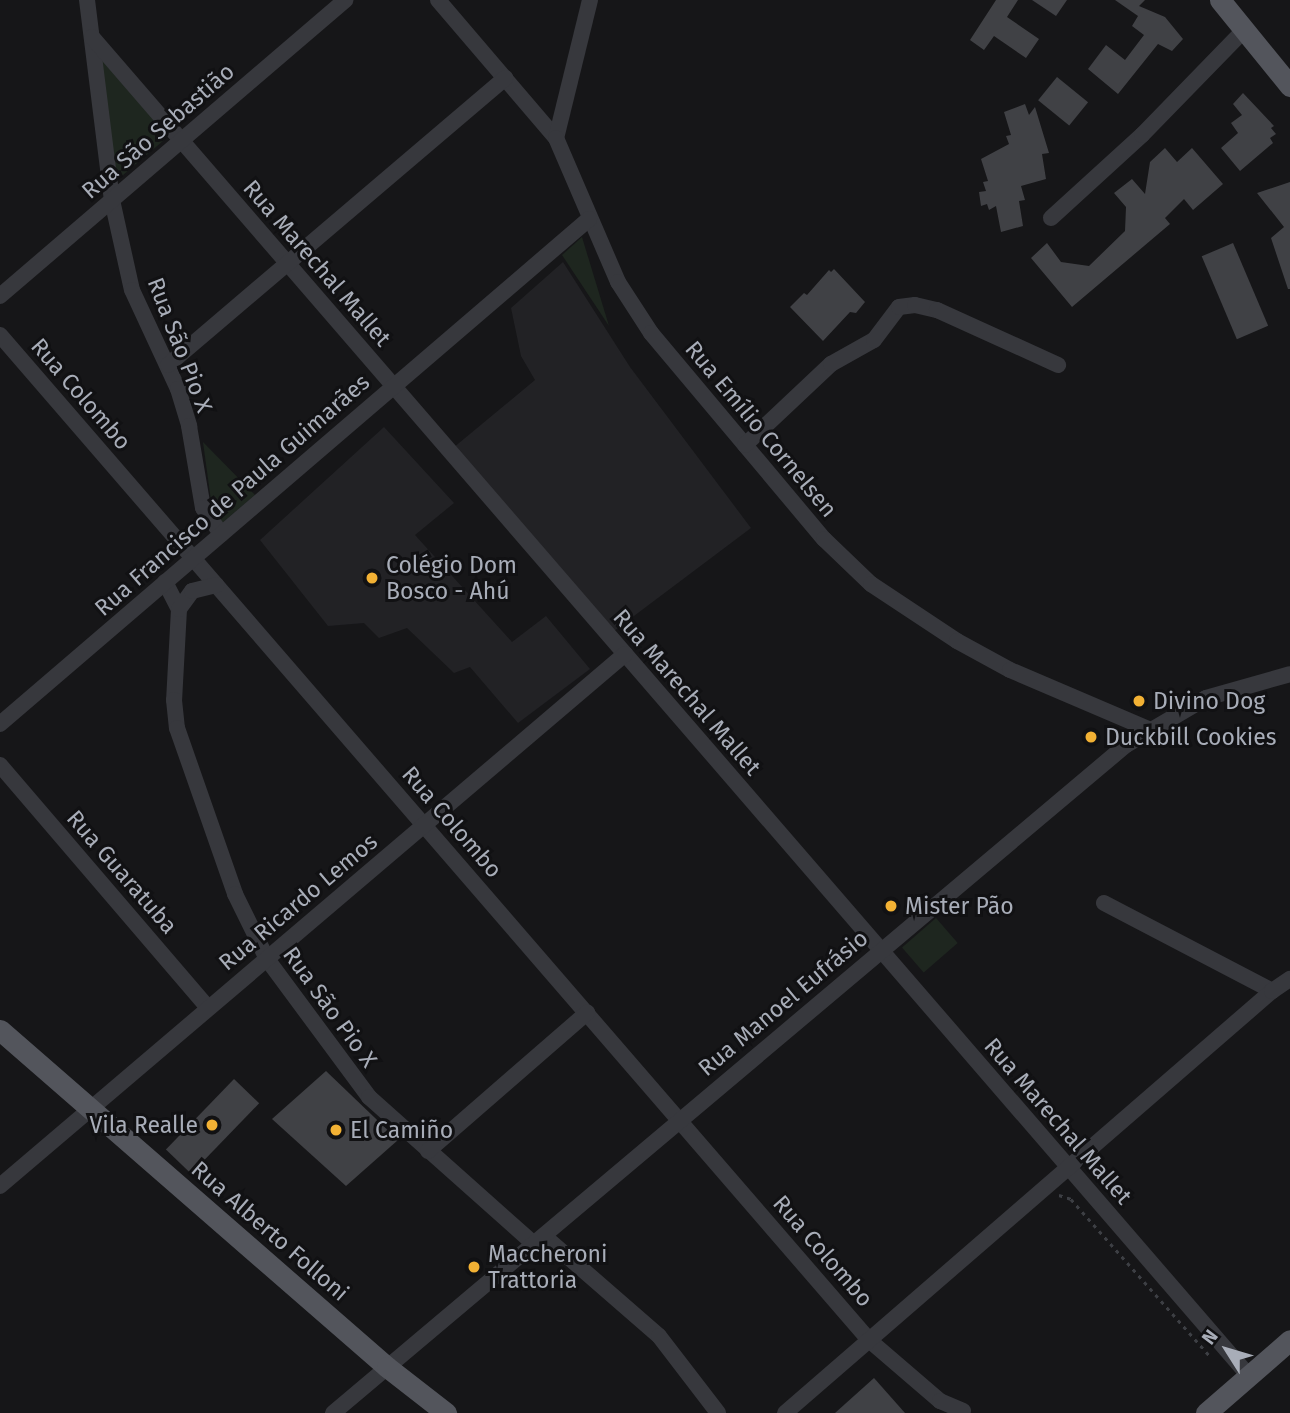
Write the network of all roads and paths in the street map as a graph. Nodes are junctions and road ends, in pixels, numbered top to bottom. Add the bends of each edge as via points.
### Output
1 (345, 0) edge
2 (438, 0) edge
3 (590, 0) edge
4 (1220, 0) edge
5 (89, 1) edge
6 (1244, 30) junction
7 (92, 37) junction
8 (505, 78) junction
9 (1290, 86) edge
10 (556, 138) junction
11 (181, 140) junction
12 (112, 200) junction
13 (589, 219) junction
14 (1051, 219) dead end
15 (287, 263) junction
16 (0, 296) edge
17 (0, 335) edge
18 (168, 365) junction
19 (1058, 365) dead end
20 (393, 386) junction
21 (745, 445) junction
22 (221, 534) junction
23 (193, 558) junction
24 (165, 582) junction
25 (216, 585) junction
26 (178, 609) junction
27 (625, 654) junction
28 (1290, 674) edge
29 (0, 724) edge
30 (1148, 729) junction
31 (0, 765) edge
32 (424, 825) junction
33 (1104, 903) dead end
34 (881, 951) junction
35 (267, 959) junction
36 (1290, 979) edge
37 (1272, 991) junction
38 (208, 1008) junction
39 (587, 1013) junction
40 (0, 1030) edge
41 (90, 1109) junction
42 (680, 1121) junction
43 (428, 1151) junction
44 (1068, 1168) junction
45 (0, 1186) edge
46 (1041, 1191) junction
47 (539, 1240) junction
48 (869, 1340) junction
49 (1290, 1340) edge
50 (1216, 1362) dead end
51 (387, 1367) junction
52 (1249, 1376) junction
53 (963, 1411) dead end
54 (333, 1413) edge
55 (446, 1413) edge
56 (718, 1413) edge
57 (785, 1413) edge
58 (1206, 1413) edge

1 - 11 street, Rua São Sebastião
2 - 8 street, Rua Emílio Cornelsen
3 - 10 street
4 - 6 main road
5 - 7 street, Rua São Pio X
6 - 9 main road
6 - 14 street via 1142,135
7 - 11 street, Rua Marechal Mallet
7 - 12 street, Rua São Pio X
8 - 10 street, Rua Emílio Cornelsen
8 - 15 street
10 - 13 street, Rua Emílio Cornelsen
11 - 12 street, Rua São Sebastião
11 - 15 street, Rua Marechal Mallet
12 - 16 street, Rua São Sebastião
12 - 18 street, Rua São Pio X via 132,290
13 - 20 street, Rua Francisco de Paula Guimarães
13 - 21 street, Rua Emílio Cornelsen via 631,306
15 - 18 street
15 - 20 street, Rua Marechal Mallet
17 - 23 street, Rua Colombo
18 - 22 street, Rua São Pio X via 189,426 203,508
19 - 21 street via 937,310 899,307 874,340 831,364
20 - 22 street, Rua Francisco de Paula Guimarães
20 - 27 street, Rua Marechal Mallet
21 - 30 street, Rua Emílio Cornelsen via 846,562 898,604 1010,670
22 - 23 street, Rua Francisco de Paula Guimarães
23 - 24 street, Rua Francisco de Paula Guimarães
23 - 25 street, Rua Colombo
24 - 26 street, Rua São Pio X
24 - 29 street, Rua Francisco de Paula Guimarães
25 - 26 street via 192,592
25 - 32 street, Rua Colombo
26 - 35 street, Rua São Pio X via 177,728 235,894
27 - 32 street, Rua Ricardo Lemos
27 - 34 street, Rua Marechal Mallet
28 - 30 street, Rua Manoel Eufrásio via 1206,698
30 - 34 street, Rua Manoel Eufrásio
31 - 38 street, Rua Guaratuba
32 - 35 street, Rua Ricardo Lemos
32 - 39 street, Rua Colombo
33 - 37 street
34 - 42 street, Rua Manoel Eufrásio
34 - 44 street, Rua Marechal Mallet
35 - 38 street, Rua Ricardo Lemos
35 - 43 street, Rua São Pio X via 360,1087
36 - 37 street
37 - 44 street
38 - 41 street, Rua Ricardo Lemos
39 - 42 street, Rua Colombo
39 - 43 street
40 - 41 main road, Rua Alberto Folloni
41 - 45 street, Rua Ricardo Lemos
41 - 51 main road, Rua Alberto Folloni
42 - 47 street, Rua Manoel Eufrásio
42 - 48 street, Rua Colombo
43 - 47 street, Rua São Pio X
44 - 46 street
44 - 52 street, Rua Marechal Mallet
46 - 48 street
46 - 50 path via 1049,1201 1060,1194 1071,1199
47 - 51 street, Rua Manoel Eufrásio
47 - 56 street, Rua São Pio X via 659,1336
48 - 53 street, Rua Colombo via 940,1401
48 - 57 street
49 - 52 main road
51 - 54 street, Rua Manoel Eufrásio
51 - 55 main road, Rua Alberto Folloni
52 - 58 main road

